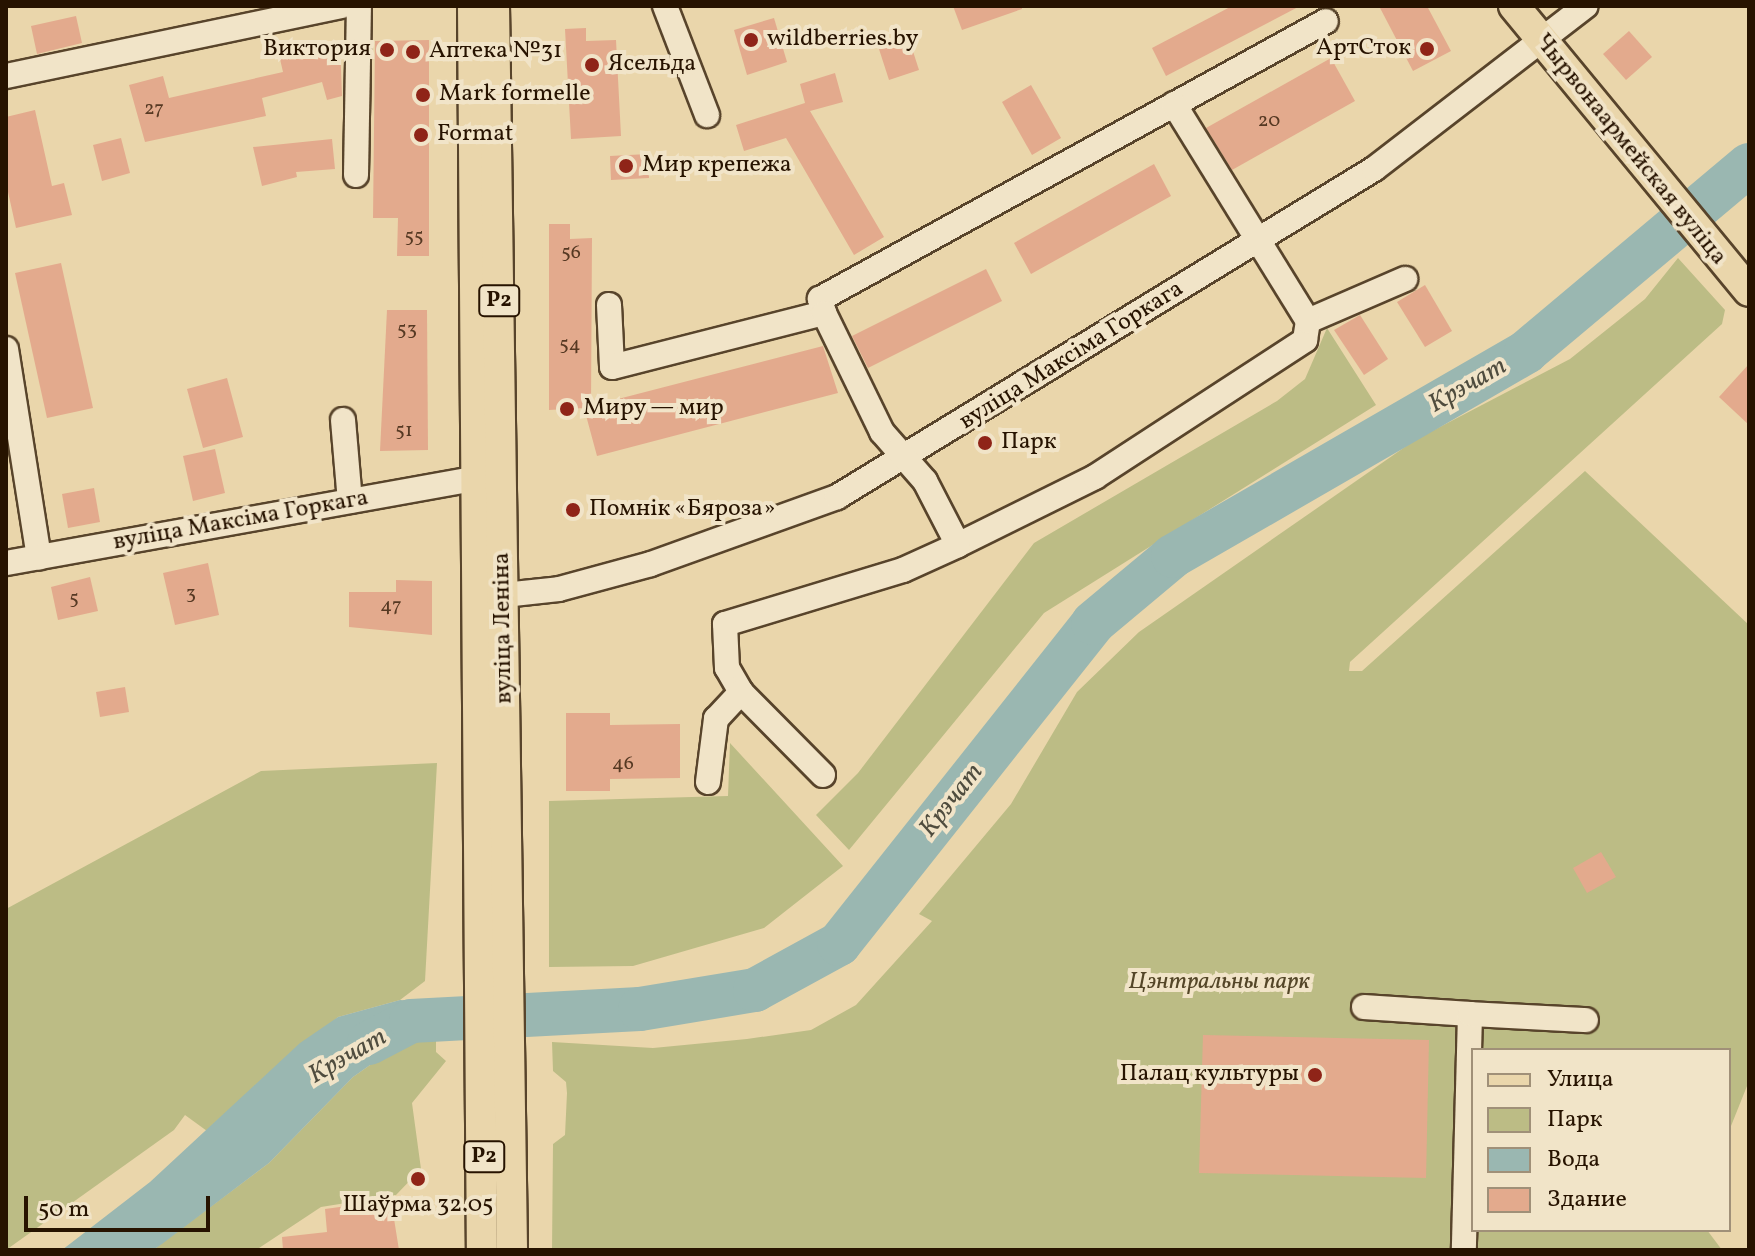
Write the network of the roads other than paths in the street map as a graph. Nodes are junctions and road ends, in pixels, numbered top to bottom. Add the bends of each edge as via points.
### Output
1 (342, 6) edge
2 (359, 6) edge
3 (473, 6) edge
4 (494, 6) edge
5 (665, 6) edge
6 (1514, 6) edge
7 (1586, 6) edge
8 (1326, 21) dead end
9 (1542, 43) junction
10 (6, 76) edge
11 (1174, 104) junction
12 (707, 115) dead end
13 (356, 175) dead end
14 (1255, 243) junction
15 (1405, 279) dead end
16 (1749, 291) edge
17 (609, 305) dead end
18 (824, 313) junction
19 (1308, 321) junction
20 (6, 349) edge
21 (343, 420) dead end
22 (905, 459) junction
23 (488, 479) junction
24 (350, 501) junction
25 (958, 545) junction
26 (39, 557) junction
27 (6, 563) edge
28 (490, 595) junction
29 (741, 692) junction
30 (823, 775) dead end
31 (708, 782) dead end
32 (1364, 1007) dead end
33 (1470, 1014) junction
34 (1586, 1020) dead end
35 (496, 1065) junction
36 (482, 1250) edge
37 (512, 1250) edge
38 (1464, 1250) edge

1 - 10 street
2 - 13 street
3 - 23 main road, вуліца Леніна / Р2
4 - 23 main road, вуліца Леніна / Р2
5 - 12 street
6 - 9 main road, Чырвонаармейская вуліца
7 - 9 street, вуліца Максіма Горкага
8 - 11 street
9 - 14 street, вуліца Максіма Горкага via 1374,169
9 - 16 main road, Чырвонаармейская вуліца
11 - 14 street
11 - 18 street via 820,299
14 - 19 street
14 - 22 street, вуліца Максіма Горкага
15 - 19 street
17 - 18 street via 612,367
18 - 22 street via 882,432
19 - 25 street via 1305,340 1095,477
20 - 26 street
21 - 24 street
22 - 25 street via 925,481
22 - 28 street, вуліца Максіма Горкага via 837,497 732,540 559,589
23 - 24 street, вуліца Максіма Горкага
23 - 28 main road, вуліца Леніна / Р2
24 - 26 street, вуліца Максіма Горкага
25 - 29 street via 903,570 725,624 727,668
26 - 27 street, вуліца Максіма Горкага
28 - 35 main road, вуліца Леніна / Р2
29 - 30 street
29 - 31 street via 716,719
32 - 33 street
33 - 34 street
33 - 38 street
35 - 36 main road, вуліца Леніна / Р2
35 - 37 main road, вуліца Леніна / Р2

